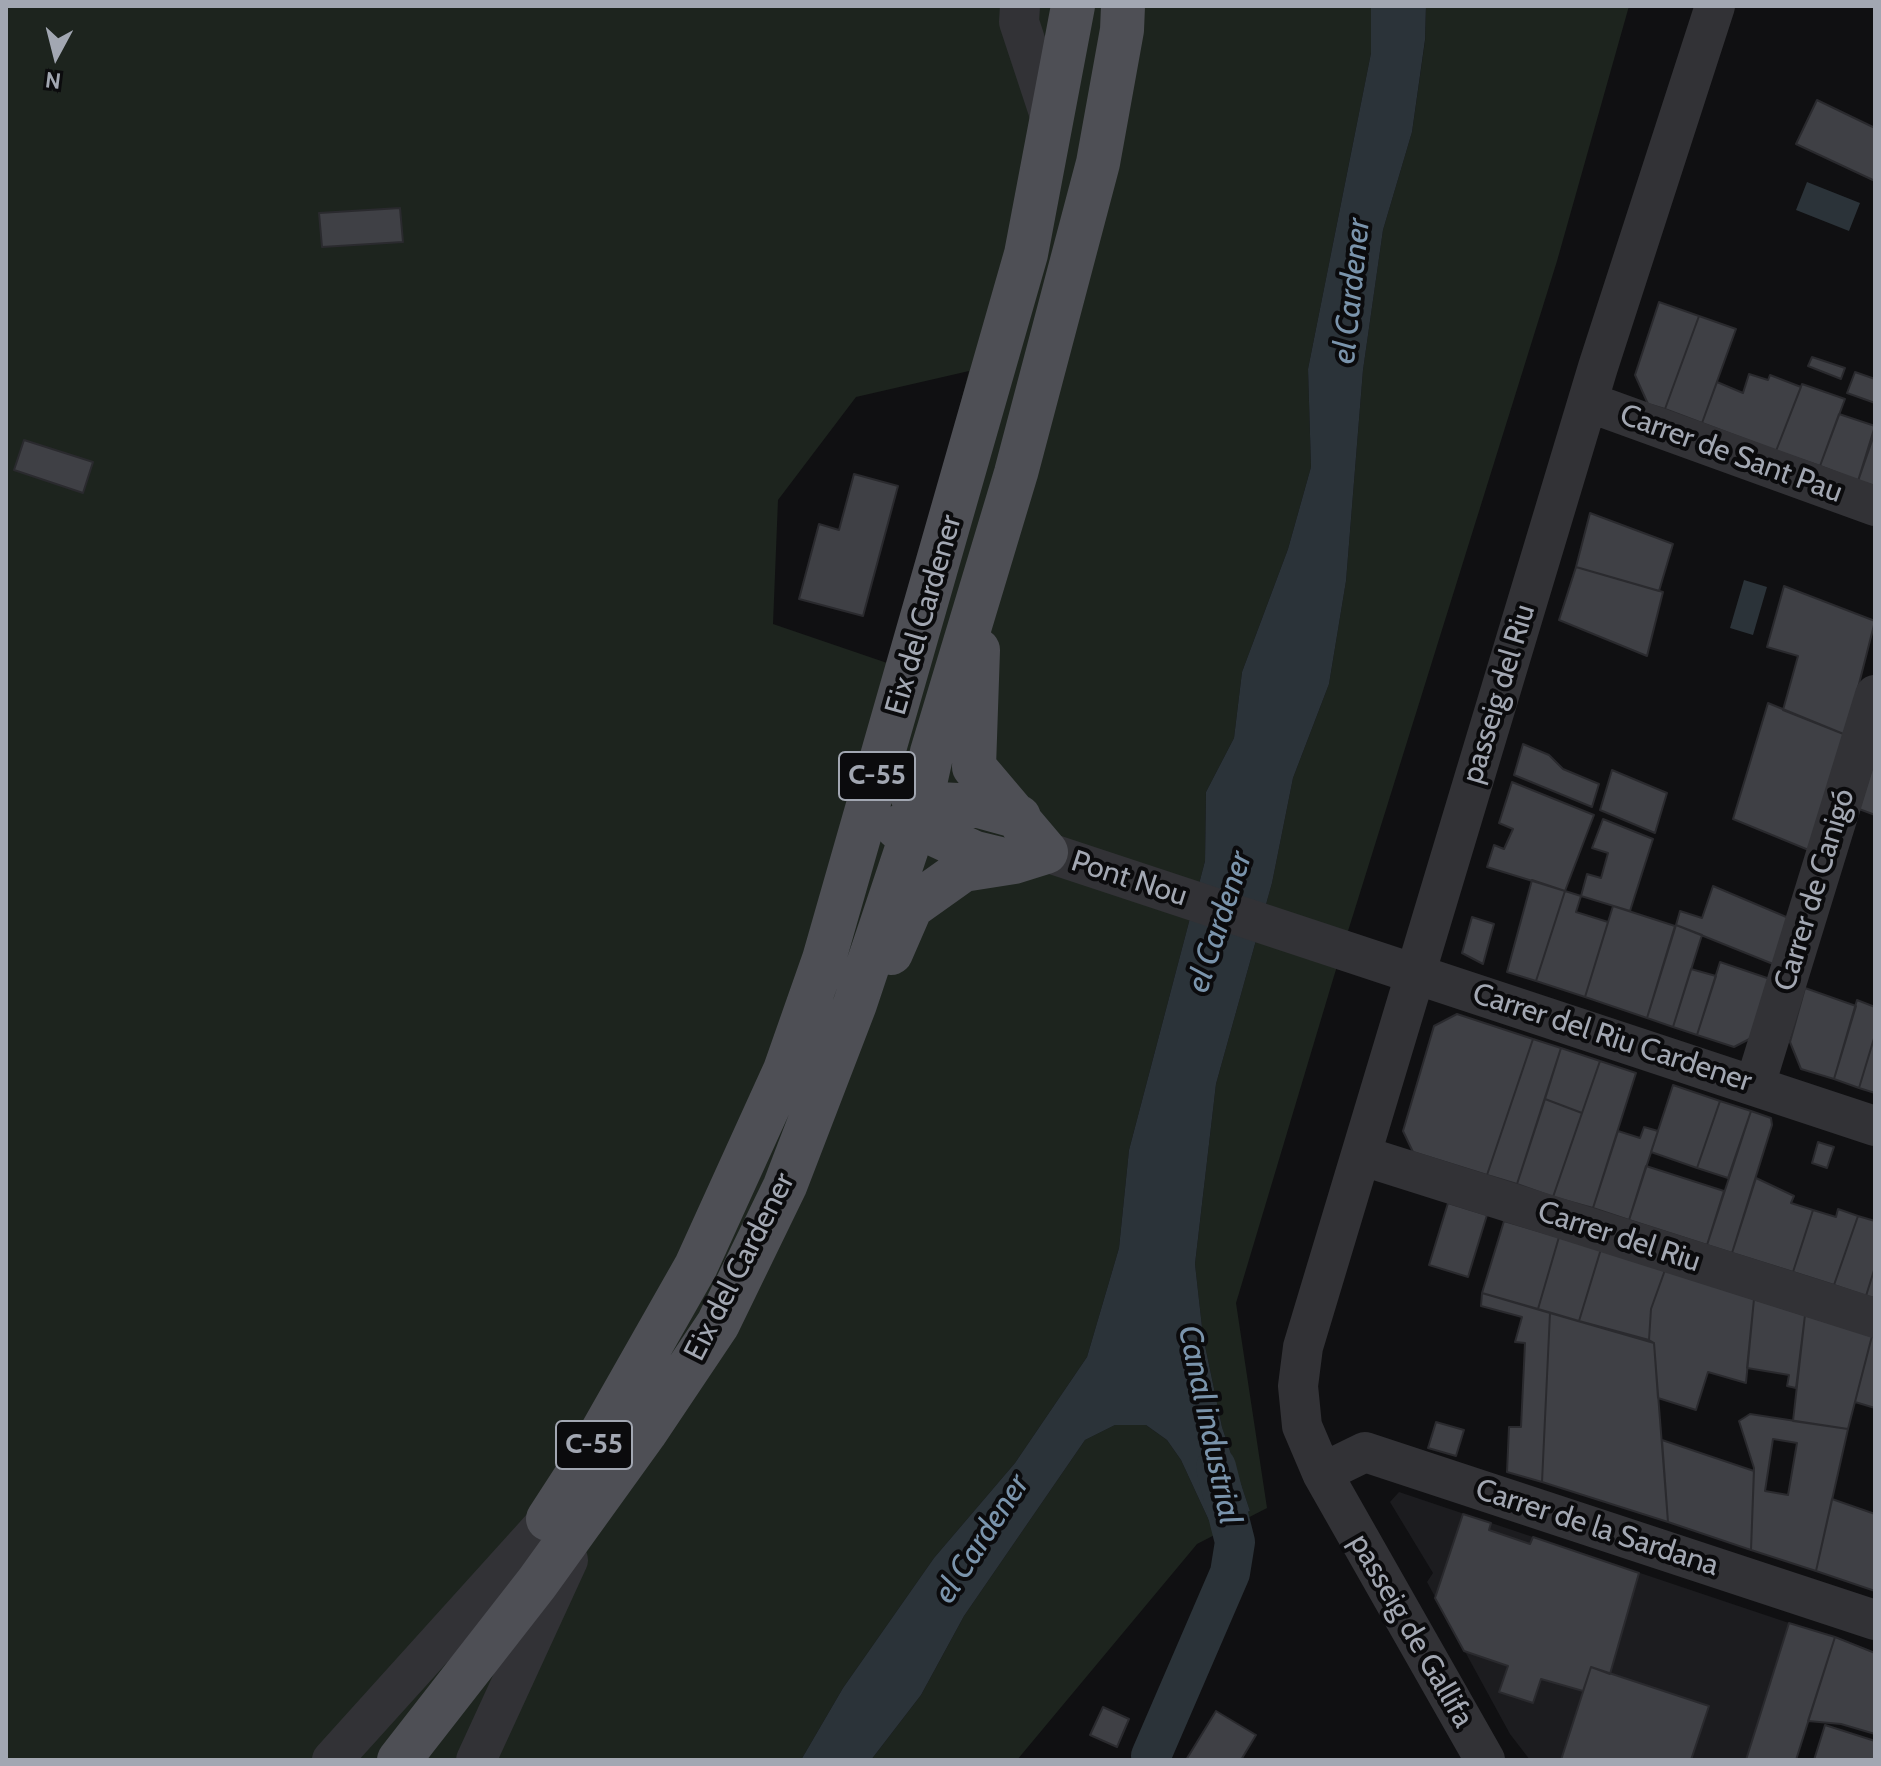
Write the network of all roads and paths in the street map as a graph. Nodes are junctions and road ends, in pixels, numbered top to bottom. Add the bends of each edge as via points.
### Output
1 (1020, 6) edge
2 (1073, 6) edge
3 (1123, 6) edge
4 (1715, 6) edge
5 (1052, 122) junction
6 (1588, 402) junction
7 (984, 407) junction
8 (1875, 506) edge
9 (987, 566) junction
10 (1875, 695) edge
11 (1868, 743) edge
12 (918, 815) junction
13 (1019, 817) junction
14 (1043, 858) junction
15 (1349, 951) joint
16 (1414, 973) junction
17 (838, 1049) junction
18 (1755, 1085) junction
19 (1875, 1126) edge
20 (754, 1139) junction
21 (1363, 1156) junction
22 (1875, 1318) edge
23 (1298, 1386) joint
24 (1329, 1488) junction
25 (598, 1497) junction
26 (546, 1523) junction
27 (1875, 1620) edge
28 (406, 1750) edge
29 (332, 1760) edge
30 (476, 1760) edge
31 (1485, 1760) edge

1 - 5 street via 1019,22
2 - 5 main road, Eix del Cardener / C-55
3 - 9 main road, Eix del Cardener / C-55 via 1098,163
4 - 6 street, passeig del Riu
5 - 7 main road, Eix del Cardener / C-55 via 1026,254
6 - 8 street, Carrer de Sant Pau
6 - 16 street, passeig del Riu
7 - 12 main road, Eix del Cardener / C-55 via 974,527 906,774
7 - 20 main road, Eix del Cardener / C-55 via 824,959
9 - 12 main road, Eix del Cardener / C-55
9 - 13 main road, Eix del Cardener / C-55 via 978,641 974,767
10 - 11 street, Carrer de Canigó
11 - 18 street, Carrer de Canigó
12 - 13 main road, Eix del Cardener / C-55 via 937,804 979,806
12 - 14 main road, C-55 via 938,836 975,853
12 - 17 main road, Eix del Cardener / C-55
12 - 20 main road, Eix del Cardener / C-55 via 887,835 849,958 789,1100
13 - 14 main road, Eix del Cardener / C-55
14 - 15 street, Pont Nou
14 - 17 main road, Eix del Cardener / C-55 via 963,870 911,907 880,979
15 - 16 street, Carrer del Riu Cardener
16 - 18 street, Carrer del Riu Cardener
16 - 21 street, passeig del Riu
17 - 25 main road, Eix del Cardener / C-55 via 785,1186 718,1324
18 - 19 street, Carrer del Riu Cardener
20 - 26 main road, Eix del Cardener / C-55 via 696,1266
21 - 22 street, Carrer del Riu
21 - 23 street, passeig del Riu via 1303,1347
23 - 24 street, passeig de Gallifa via 1302,1426
24 - 27 street, Carrer de la Sardana via 1365,1452
24 - 31 street, passeig de Gallifa
25 - 28 main road, Eix del Cardener / C-55
25 - 30 street
26 - 28 main road, Eix del Cardener / C-55
26 - 29 street

